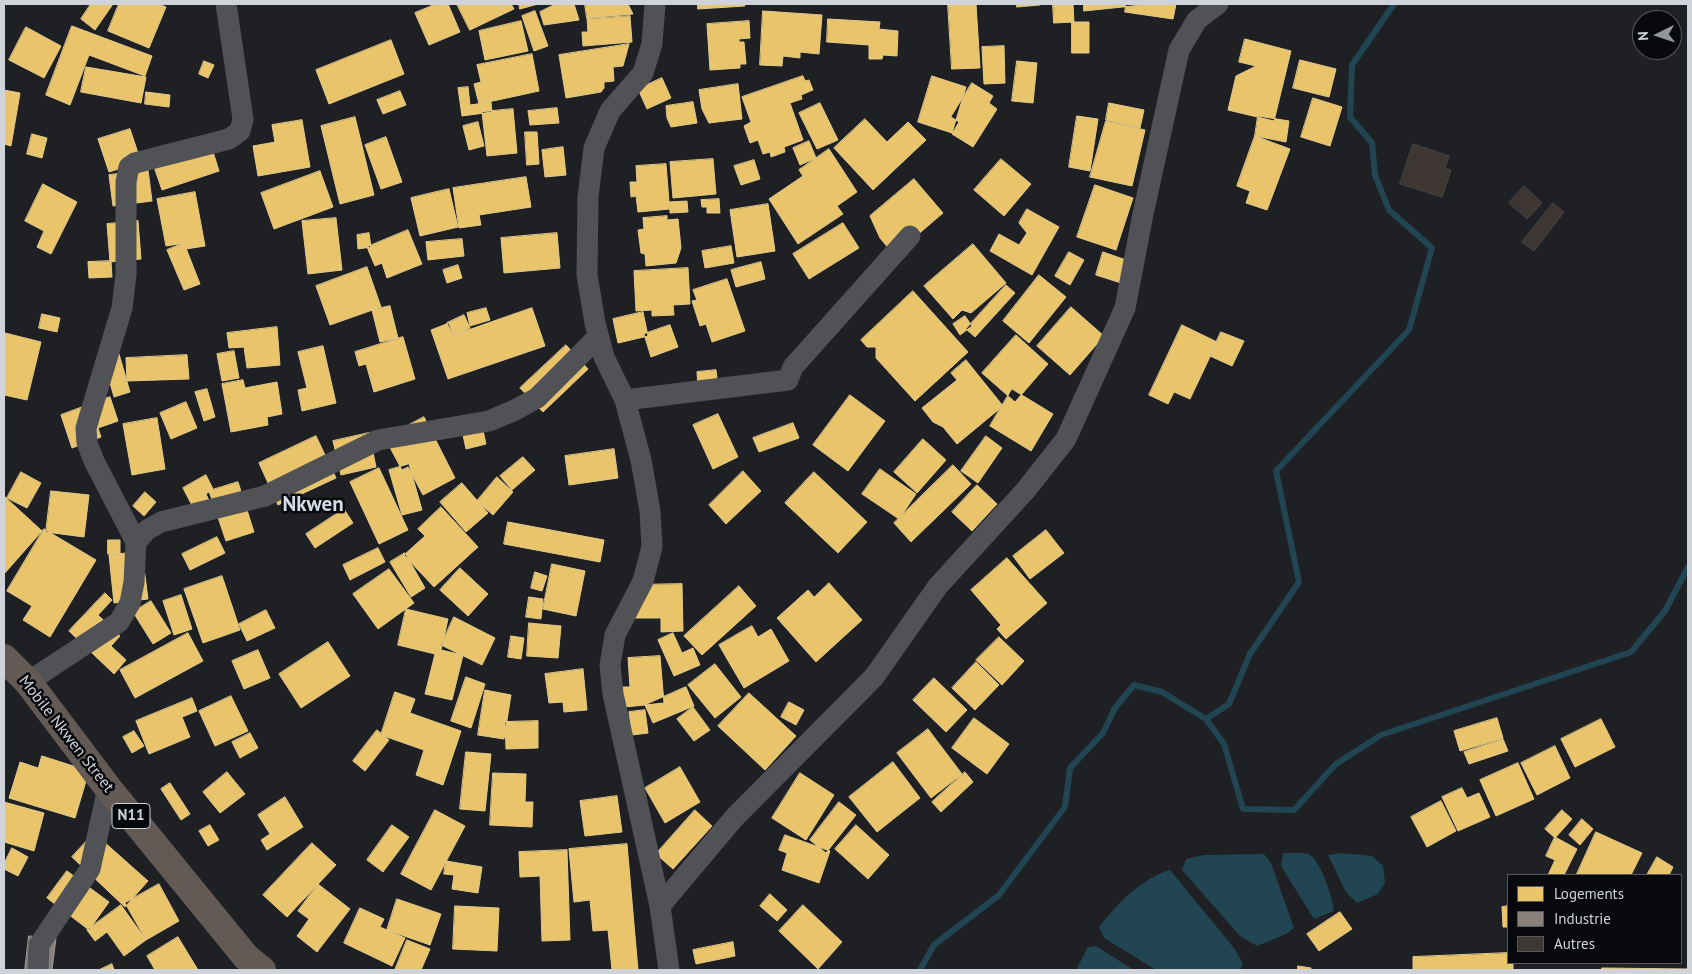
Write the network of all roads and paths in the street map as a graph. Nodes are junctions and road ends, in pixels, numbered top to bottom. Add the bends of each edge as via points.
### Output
1 (226, 4) edge
2 (655, 4) edge
3 (1218, 4) edge
4 (910, 236) dead end
5 (598, 337) junction
6 (625, 400) junction
7 (136, 542) junction
8 (4, 658) edge
9 (28, 682) junction
10 (108, 788) junction
11 (660, 906) junction
12 (38, 970) edge
13 (262, 970) edge
14 (668, 970) edge

1 - 7 street via 243,118 240,131 228,139 135,163 129,168 126,182 126,275 122,308 86,428 87,443 94,461
2 - 5 street via 652,44 643,73 610,111 594,148 588,197 587,275
3 - 11 street via 1196,20 1179,50 1126,308 1066,439 1025,491 938,586 874,677 734,818
4 - 6 street via 793,367 788,380
5 - 6 street
5 - 7 street via 537,398 516,410 489,421 378,440 266,496 161,522
6 - 11 street via 641,460 650,511 652,547 643,582 615,635 610,665 613,694
7 - 9 street via 130,603 118,622
8 - 9 highway, Mobile Nkwen Street / N11
9 - 10 highway, Mobile Nkwen Street / N11
10 - 12 street via 90,869 39,945
10 - 13 highway, Mobile Nkwen Street / N11 via 246,957
11 - 14 street

